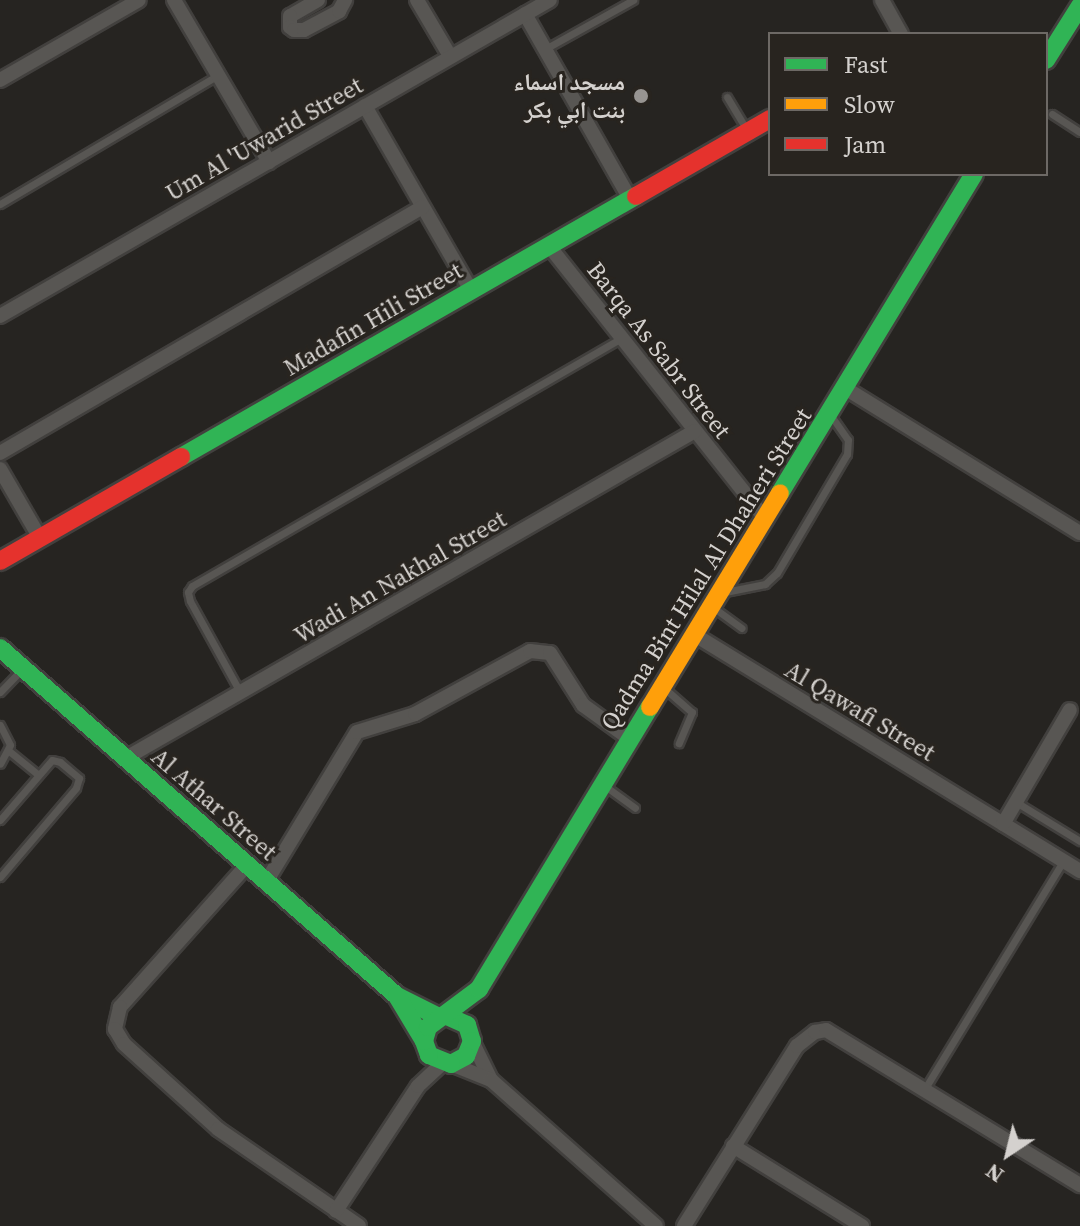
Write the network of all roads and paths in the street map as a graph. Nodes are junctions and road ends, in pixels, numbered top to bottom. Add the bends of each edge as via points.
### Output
1 (139, 0) edge
2 (174, 0) edge
3 (318, 0) edge
4 (345, 0) edge
5 (417, 0) edge
6 (550, 0) edge
7 (633, 0) edge
8 (882, 0) edge
9 (1080, 6) edge
10 (525, 14) junction
11 (900, 32) edge
12 (545, 49) junction
13 (450, 56) junction
14 (1048, 57) edge
15 (218, 75) junction
16 (0, 80) edge
17 (727, 97) dead end
18 (365, 106) junction
19 (1052, 114) dead end
20 (768, 120) edge
21 (748, 132) junction
22 (1080, 132) edge
23 (269, 162) junction
24 (973, 176) edge
25 (630, 199) junction
26 (0, 204) edge
27 (423, 207) junction
28 (549, 246) junction
29 (471, 290) junction
30 (0, 316) edge
31 (622, 338) junction
32 (845, 388) junction
33 (830, 414) junction
34 (695, 431) junction
35 (0, 453) edge
36 (0, 469) edge
37 (765, 519) junction
38 (1080, 533) edge
39 (40, 538) junction
40 (0, 561) edge
41 (716, 600) junction
42 (742, 628) dead end
43 (695, 635) junction
44 (0, 648) edge
45 (23, 668) junction
46 (662, 687) junction
47 (0, 692) edge
48 (241, 694) junction
49 (1070, 710) dead end
50 (0, 725) edge
51 (630, 739) junction
52 (679, 743) dead end
53 (9, 751) junction
54 (126, 758) junction
55 (0, 764) edge
56 (39, 775) junction
57 (602, 785) junction
58 (1016, 802) junction
59 (635, 808) dead end
60 (0, 820) edge
61 (1003, 824) junction
62 (1080, 841) edge
63 (1063, 861) junction
64 (247, 865) junction
65 (1080, 871) edge
66 (0, 877) edge
67 (266, 882) junction
68 (479, 989) junction
69 (397, 996) junction
70 (443, 1016) junction
71 (472, 1037) junction
72 (425, 1045) junction
73 (447, 1064) junction
74 (491, 1080) junction
75 (418, 1086) junction
76 (924, 1090) junction
77 (733, 1146) junction
78 (1080, 1185) edge
79 (336, 1211) junction
80 (359, 1226) edge
81 (656, 1226) edge
82 (684, 1226) edge
83 (862, 1226) edge

1 - 16 street
2 - 15 street
3 - 4 street via 290,16 290,27 304,30 339,11
5 - 13 street
6 - 10 street, Um Al 'Uwarid Street
7 - 12 lane
8 - 11 street
9 - 14 street
10 - 12 street
10 - 13 street, Um Al 'Uwarid Street
12 - 25 street
13 - 18 street, Um Al 'Uwarid Street
15 - 23 street
15 - 26 lane
17 - 21 lane
18 - 23 street, Um Al 'Uwarid Street
18 - 27 street
19 - 22 lane
20 - 21 street, Madafin Hili Street
21 - 25 street, Madafin Hili Street
23 - 30 street, Um Al 'Uwarid Street
24 - 32 street, Qadma Bint Hilal Al Dhaheri Street
25 - 28 street, Madafin Hili Street
27 - 29 street
27 - 35 street
28 - 29 street, Madafin Hili Street
28 - 31 street, Barqa As Sabr Street
29 - 39 street, Madafin Hili Street
31 - 34 street, Barqa As Sabr Street
31 - 48 lane via 192,586 190,601
32 - 33 street, Qadma Bint Hilal Al Dhaheri Street
32 - 38 street
33 - 37 street, Qadma Bint Hilal Al Dhaheri Street
33 - 41 lane via 848,440 847,454 777,573 765,584
34 - 37 street, Barqa As Sabr Street
34 - 48 street, Wadi An Nakhal Street
36 - 39 street
37 - 41 street, Qadma Bint Hilal Al Dhaheri Street
39 - 40 street, Madafin Hili Street
41 - 42 lane
41 - 43 street, Qadma Bint Hilal Al Dhaheri Street
43 - 46 street, Qadma Bint Hilal Al Dhaheri Street
43 - 61 street, Al Qawafi Street
44 - 45 street, Al Athar Street
45 - 47 lane
45 - 54 street, Al Athar Street
46 - 51 street, Qadma Bint Hilal Al Dhaheri Street
46 - 52 lane via 692,712
48 - 54 street, Wadi An Nakhal Street
49 - 58 street
50 - 53 lane
51 - 57 street, Qadma Bint Hilal Al Dhaheri Street
51 - 67 street via 583,705 550,653 530,651 415,714 357,732
53 - 55 lane
53 - 56 lane
54 - 64 street, Al Athar Street
56 - 60 lane
56 - 66 lane via 56,760 75,773 79,783
57 - 59 lane
57 - 68 street, Qadma Bint Hilal Al Dhaheri Street
58 - 61 street
58 - 62 lane
61 - 63 street, Al Qawafi Street
63 - 65 street, Al Qawafi Street
63 - 76 lane
64 - 67 street, Al Athar Street
64 - 79 street via 120,1007 115,1029 124,1044 218,1129
67 - 69 street, Al Athar Street
68 - 70 street, Qadma Bint Hilal Al Dhaheri Street
68 - 71 street, Qadma Bint Hilal Al Dhaheri Street
69 - 70 street, Al Athar Street
69 - 72 street, Al Athar Street
70 - 71 street via 461,1020
70 - 72 street via 428,1027
71 - 73 street via 466,1056
71 - 74 street
72 - 73 street
72 - 75 street
73 - 74 street
73 - 75 street
74 - 81 street
75 - 79 street
76 - 77 street via 837,1035 815,1032 797,1046
76 - 78 street
77 - 82 street
77 - 83 street
79 - 80 street

